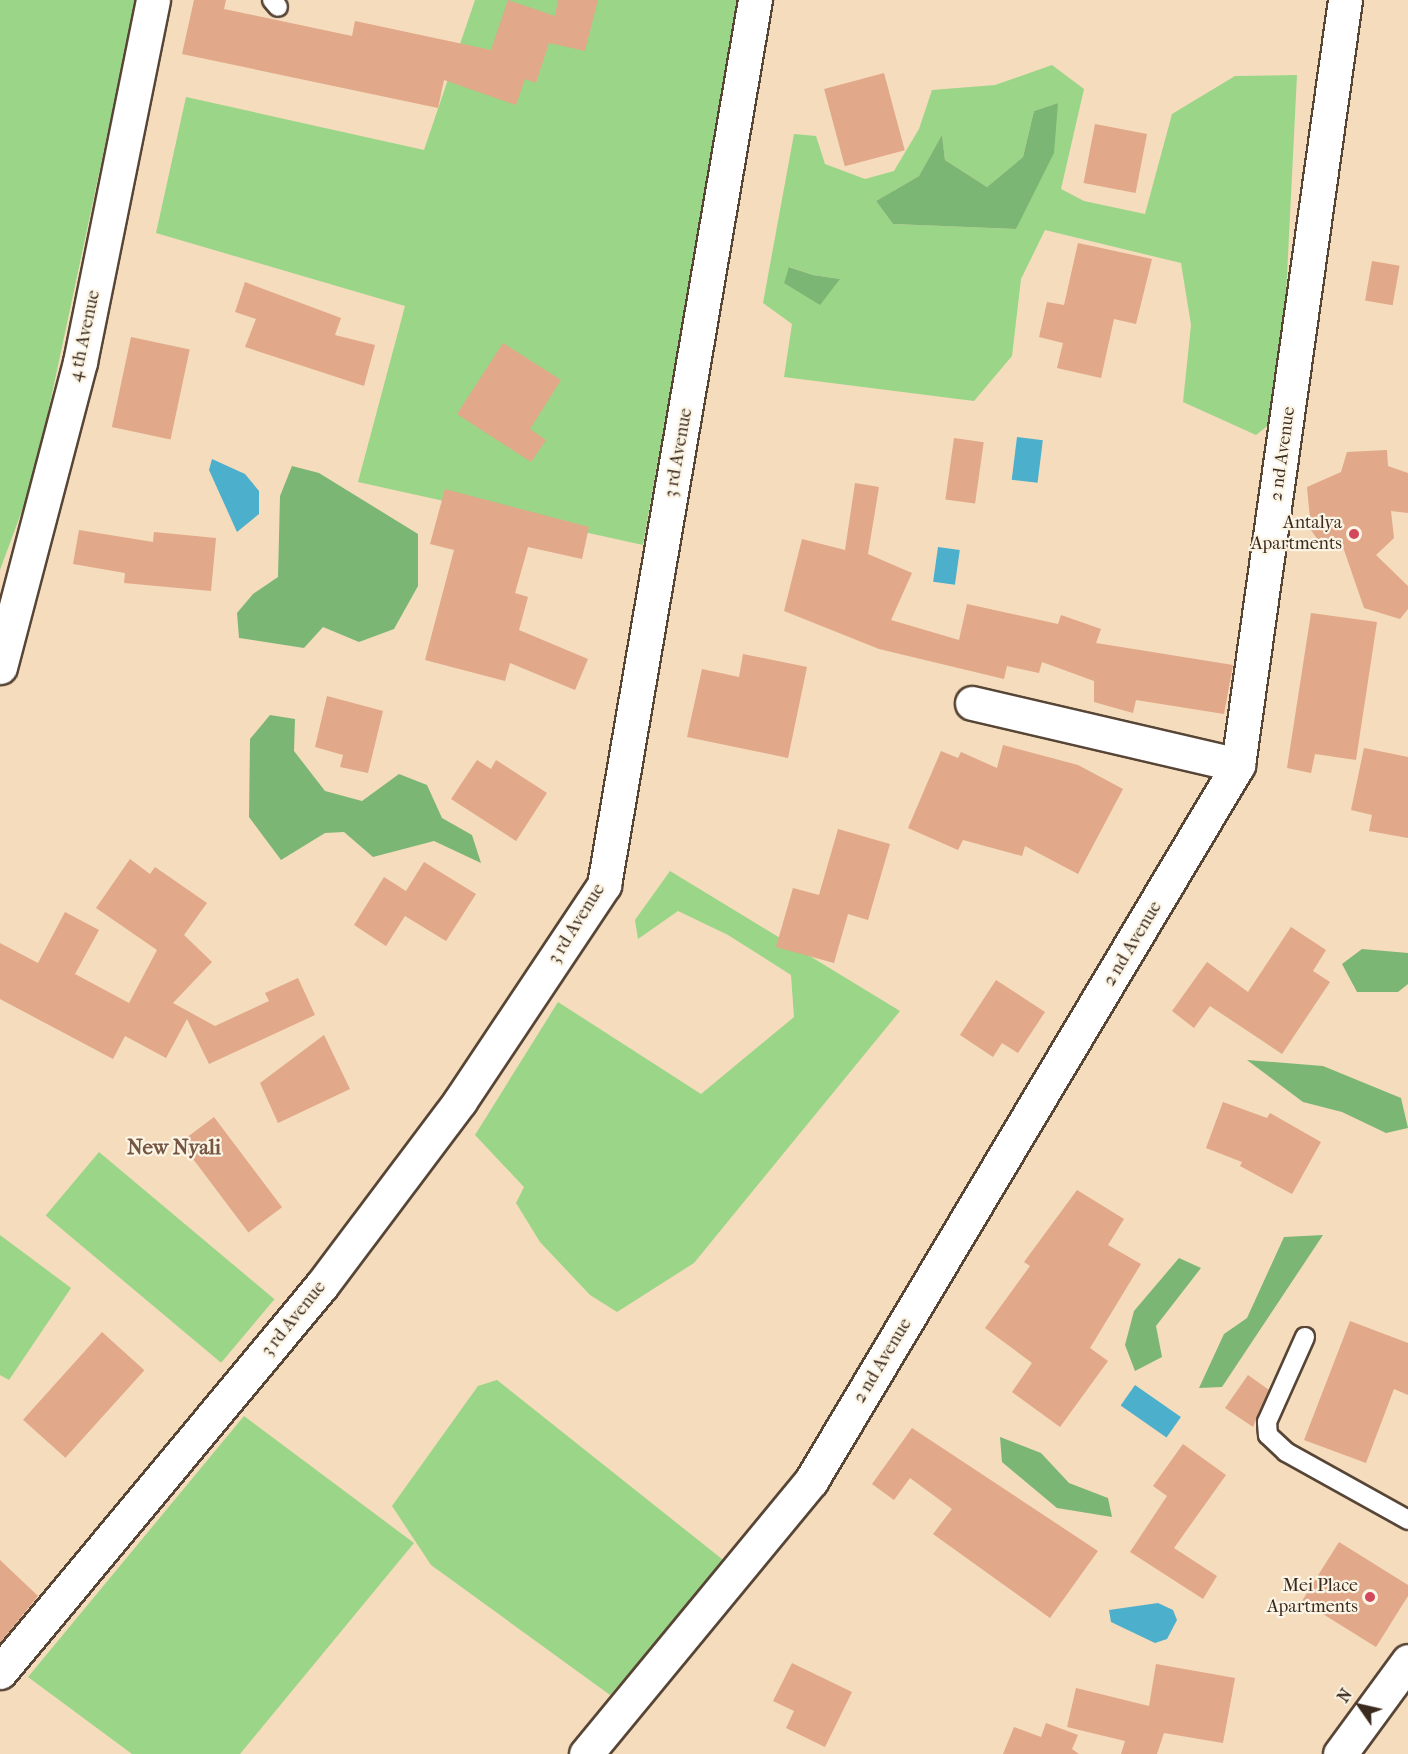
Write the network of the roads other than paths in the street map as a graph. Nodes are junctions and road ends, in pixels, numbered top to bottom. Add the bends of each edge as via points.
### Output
1 (153, 0) edge
2 (755, 0) edge
3 (1345, 0) edge
4 (0, 667) edge
5 (972, 703) dead end
6 (1238, 765) junction
7 (1305, 1338) dead end
8 (1408, 1520) edge
9 (1408, 1661) edge
10 (0, 1672) edge
11 (586, 1754) edge
12 (1340, 1754) edge

1 - 4 street, 4 th Avenue via 80,362
2 - 10 street, 3 rd Avenue via 604,885 460,1101 322,1285
3 - 6 street, 2 nd Avenue
5 - 6 street
6 - 11 street, 2 nd Avenue via 811,1481
7 - 8 lane via 1268,1422 1268,1435 1286,1452
9 - 12 street

